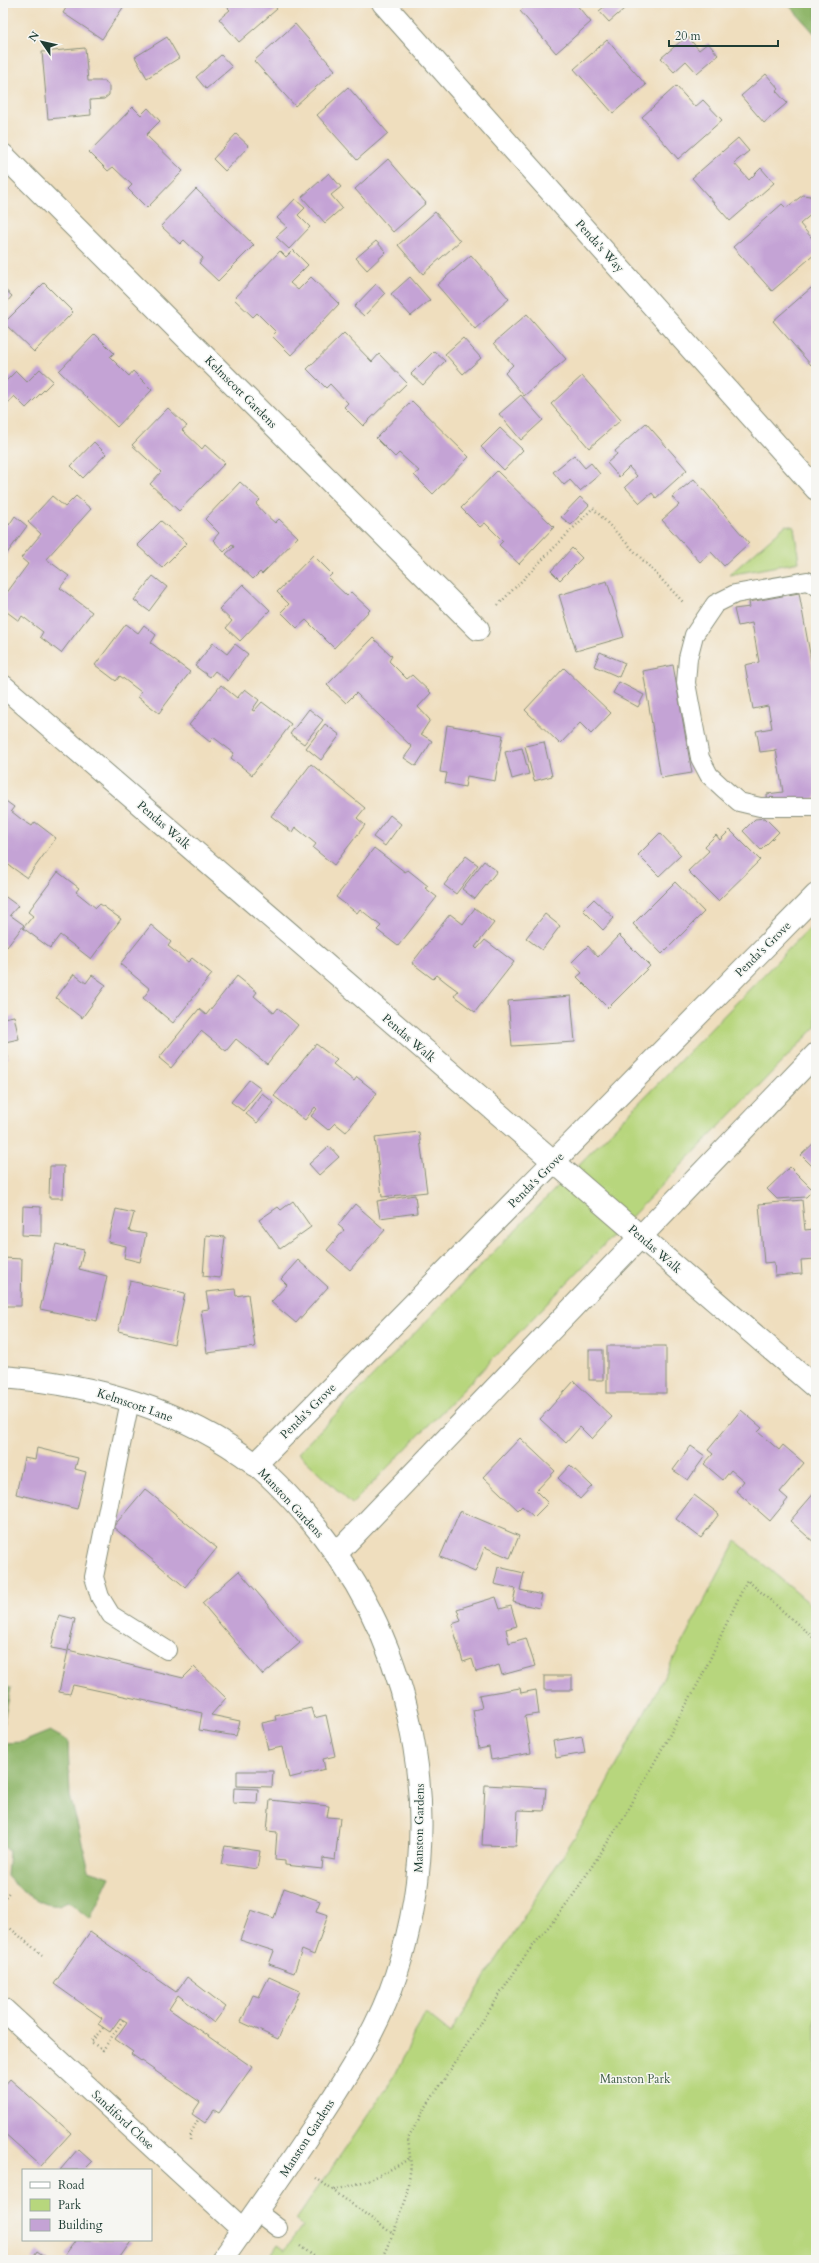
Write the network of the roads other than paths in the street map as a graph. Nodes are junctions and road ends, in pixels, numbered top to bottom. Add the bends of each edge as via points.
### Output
1 (383, 3) edge
2 (3, 155) edge
3 (816, 490) edge
4 (816, 586) edge
5 (478, 629) road end
6 (3, 686) edge
7 (816, 807) edge
8 (816, 895) edge
9 (816, 1054) edge
10 (553, 1162) junction
11 (641, 1236) junction
12 (3, 1377) edge
13 (816, 1388) edge
14 (130, 1401) junction
15 (255, 1465) junction
16 (336, 1554) junction
17 (167, 1650) dead end
18 (3, 2009) edge
19 (256, 2212) junction
20 (278, 2228) dead end
21 (243, 2230) junction
22 (222, 2260) edge

1 - 3 street, Penda's Way
2 - 5 street, Kelmscott Gardens
4 - 7 lane via 806,581 736,594 715,604 694,635 688,658 686,683 700,758 709,775 739,802 776,808
6 - 10 street, Pendas Walk
8 - 10 street, Penda's Grove
9 - 11 street
10 - 11 street, Pendas Walk
10 - 15 street, Penda's Grove
11 - 13 street, Pendas Walk
11 - 16 street
12 - 14 street, Kelmscott Lane via 76,1386
14 - 15 street, Kelmscott Lane via 188,1424
14 - 17 lane via 94,1577 100,1597 111,1615
15 - 16 street, Manston Gardens via 312,1521
16 - 19 street, Manston Gardens via 358,1587 377,1623 393,1660 405,1699 420,1778 420,1859 407,1939 380,2015 362,2051 292,2161
18 - 21 street, Sandiford Close
19 - 20 lane
19 - 21 street, Manston Gardens
21 - 22 street, Manston Gardens

